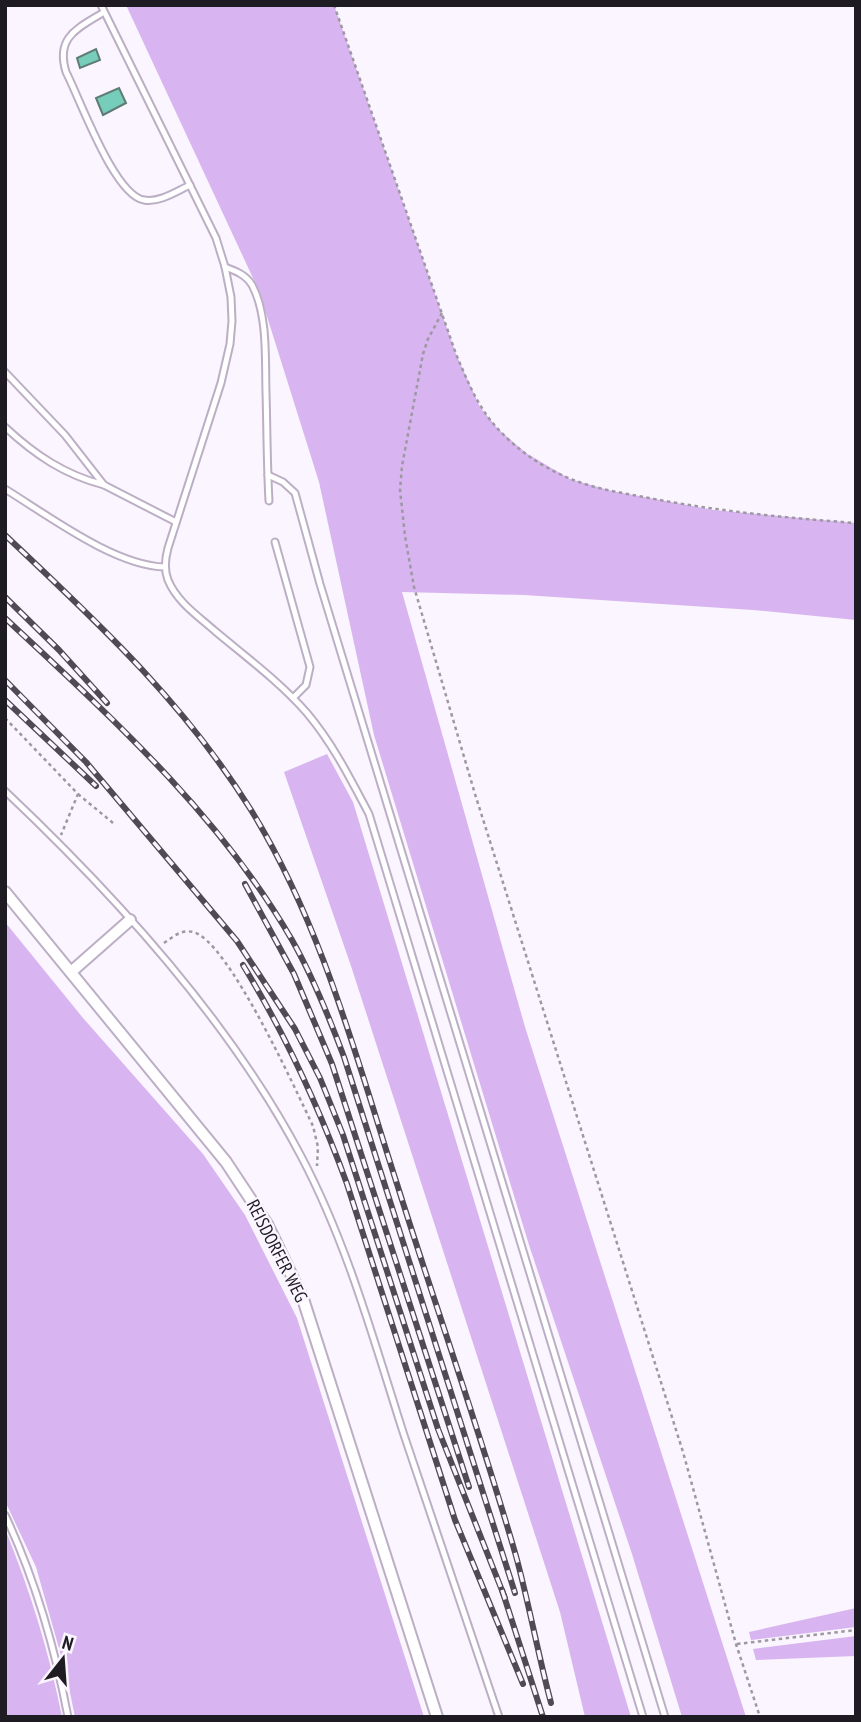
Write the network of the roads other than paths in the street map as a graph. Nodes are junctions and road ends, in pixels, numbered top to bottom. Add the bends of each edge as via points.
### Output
1 (101, 5) edge
2 (104, 12) junction
3 (190, 185) junction
4 (225, 267) junction
5 (5, 372) edge
6 (5, 427) edge
7 (268, 475) junction
8 (104, 485) junction
9 (5, 489) edge
10 (269, 501) dead end
11 (176, 522) junction
12 (275, 542) dead end
13 (165, 567) junction
14 (293, 698) junction
15 (5, 791) edge
16 (5, 892) edge
17 (130, 920) junction
18 (71, 972) junction
19 (5, 1515) edge
20 (68, 1717) edge
21 (437, 1717) edge
22 (499, 1717) edge
23 (643, 1717) edge
24 (665, 1717) edge

1 - 2 lane
2 - 3 lane
2 - 3 lane via 70,35 63,58 111,168 140,200 158,200
3 - 4 lane
4 - 7 lane via 248,279 259,308 265,354
4 - 11 lane via 232,312 230,344
5 - 8 lane via 65,435
6 - 8 lane via 57,467
7 - 10 lane
7 - 24 lane via 287,484 298,499 332,624
8 - 11 lane
9 - 13 lane via 121,558
11 - 13 lane
12 - 14 lane via 310,667 306,685
13 - 14 lane via 181,599
14 - 23 lane via 331,744 369,814
15 - 17 lane
16 - 18 street, REISDORFER WEG
17 - 18 street
17 - 22 lane via 259,1085 315,1183 354,1277
18 - 21 street, REISDORFER WEG via 226,1162 280,1248 308,1314
19 - 20 lane via 47,1627

